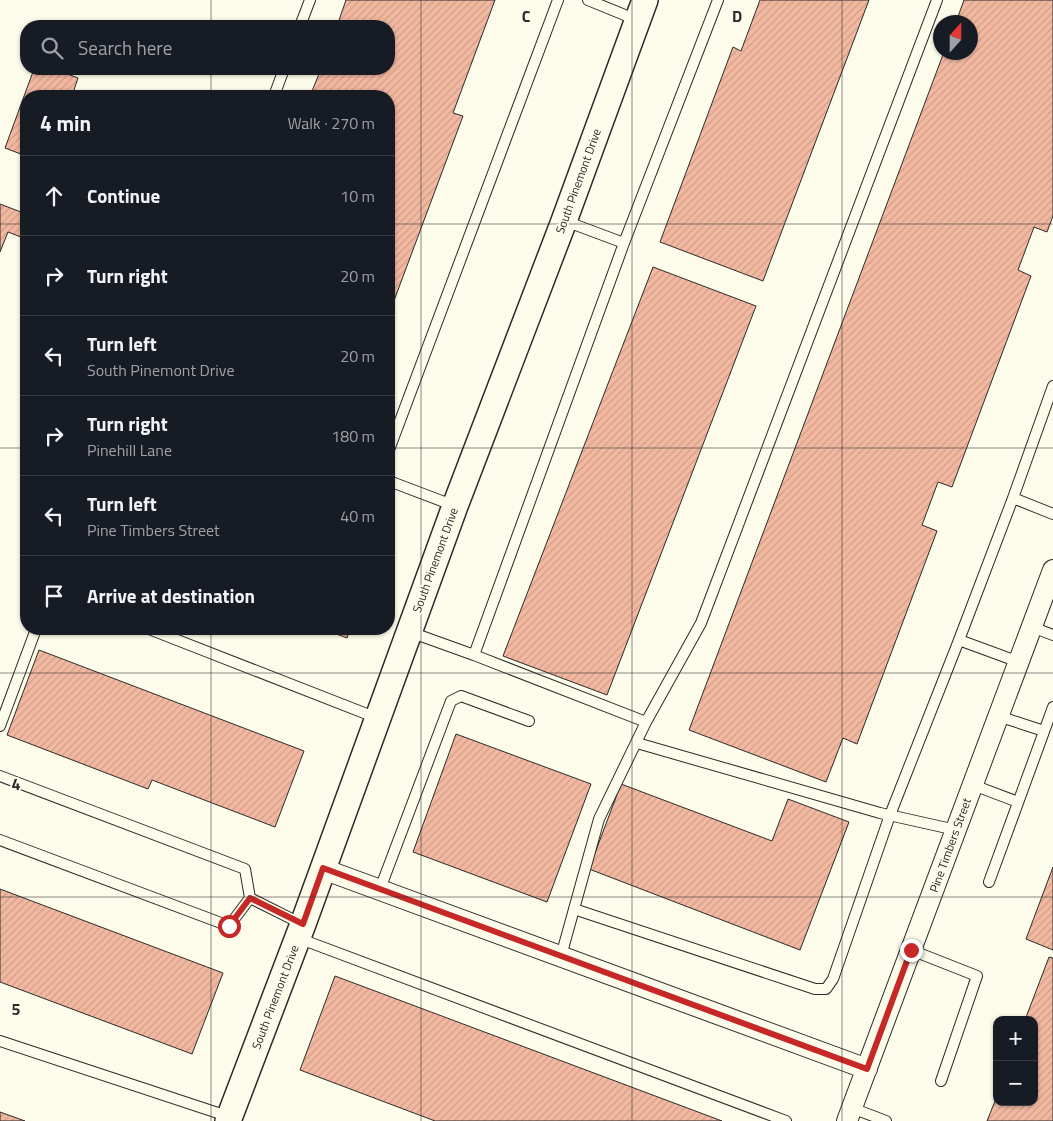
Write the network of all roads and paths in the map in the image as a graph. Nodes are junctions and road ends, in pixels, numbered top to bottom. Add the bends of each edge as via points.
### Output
1 (310, 0) edge
2 (558, 0) edge
3 (588, 0) edge
4 (718, 0) edge
5 (937, 0) edge
6 (641, 10) edge
7 (302, 20) edge
8 (282, 75) edge
9 (276, 90) edge
10 (564, 220) junction
11 (624, 243) junction
12 (1053, 386) edge
13 (1051, 400) edge
14 (395, 434) edge
15 (395, 483) edge
16 (1013, 498) junction
17 (455, 506) junction
18 (1053, 514) edge
19 (1053, 570) edge
20 (1032, 627) junction
21 (409, 631) junction
22 (34, 635) edge
23 (164, 635) edge
24 (1053, 635) edge
25 (959, 640) junction
26 (474, 655) junction
27 (1019, 662) junction
28 (1053, 707) edge
29 (998, 716) junction
30 (378, 718) junction
31 (529, 721) dead end
32 (646, 722) junction
33 (0, 726) edge
34 (1044, 731) junction
35 (636, 743) junction
36 (0, 776) edge
37 (972, 786) junction
38 (1018, 802) junction
39 (890, 815) junction
40 (956, 830) junction
41 (0, 840) edge
42 (323, 868) junction
43 (989, 882) dead end
44 (380, 890) junction
45 (250, 898) junction
46 (574, 909) junction
47 (300, 931) junction
48 (911, 950) junction
49 (561, 956) junction
50 (0, 1041) edge
51 (867, 1069) junction
52 (941, 1081) dead end
53 (850, 1114) edge
54 (232, 1120) edge
55 (786, 1121) edge
56 (886, 1121) edge

1 - 7 lane
2 - 14 lane
3 - 6 lane
4 - 11 lane
5 - 32 lane via 701,623
6 - 10 street, South Pinemont Drive
8 - 9 lane
10 - 11 lane
10 - 17 street, South Pinemont Drive
11 - 26 lane
12 - 13 lane
13 - 16 lane
15 - 17 lane
16 - 18 lane
16 - 25 lane
17 - 21 street, South Pinemont Drive
19 - 20 street, Pine Timbers Street
20 - 24 lane
20 - 27 street, Pine Timbers Street
21 - 26 lane
21 - 30 street, South Pinemont Drive
22 - 33 lane
23 - 30 lane
25 - 27 lane
25 - 39 lane
26 - 32 lane
27 - 29 street, Pine Timbers Street
28 - 34 lane
29 - 34 lane
29 - 37 street, Pine Timbers Street
30 - 42 street, South Pinemont Drive
31 - 44 lane via 461,696 451,701
32 - 35 lane
34 - 38 lane
35 - 39 lane
35 - 46 lane via 599,819
36 - 45 lane via 246,868
37 - 38 lane
37 - 40 street, Pine Timbers Street
38 - 43 lane
39 - 40 lane
39 - 46 lane via 833,979 826,989 815,989
40 - 48 street, Pine Timbers Street
41 - 45 lane via 229,926
42 - 44 street
42 - 47 street, South Pinemont Drive
44 - 49 street
45 - 47 lane
46 - 49 lane
47 - 54 street, South Pinemont Drive
47 - 55 lane
48 - 51 street, Pine Timbers Street
48 - 52 lane via 977,976
49 - 51 street
50 - 54 lane
51 - 53 street, Pine Timbers Street
53 - 56 lane

